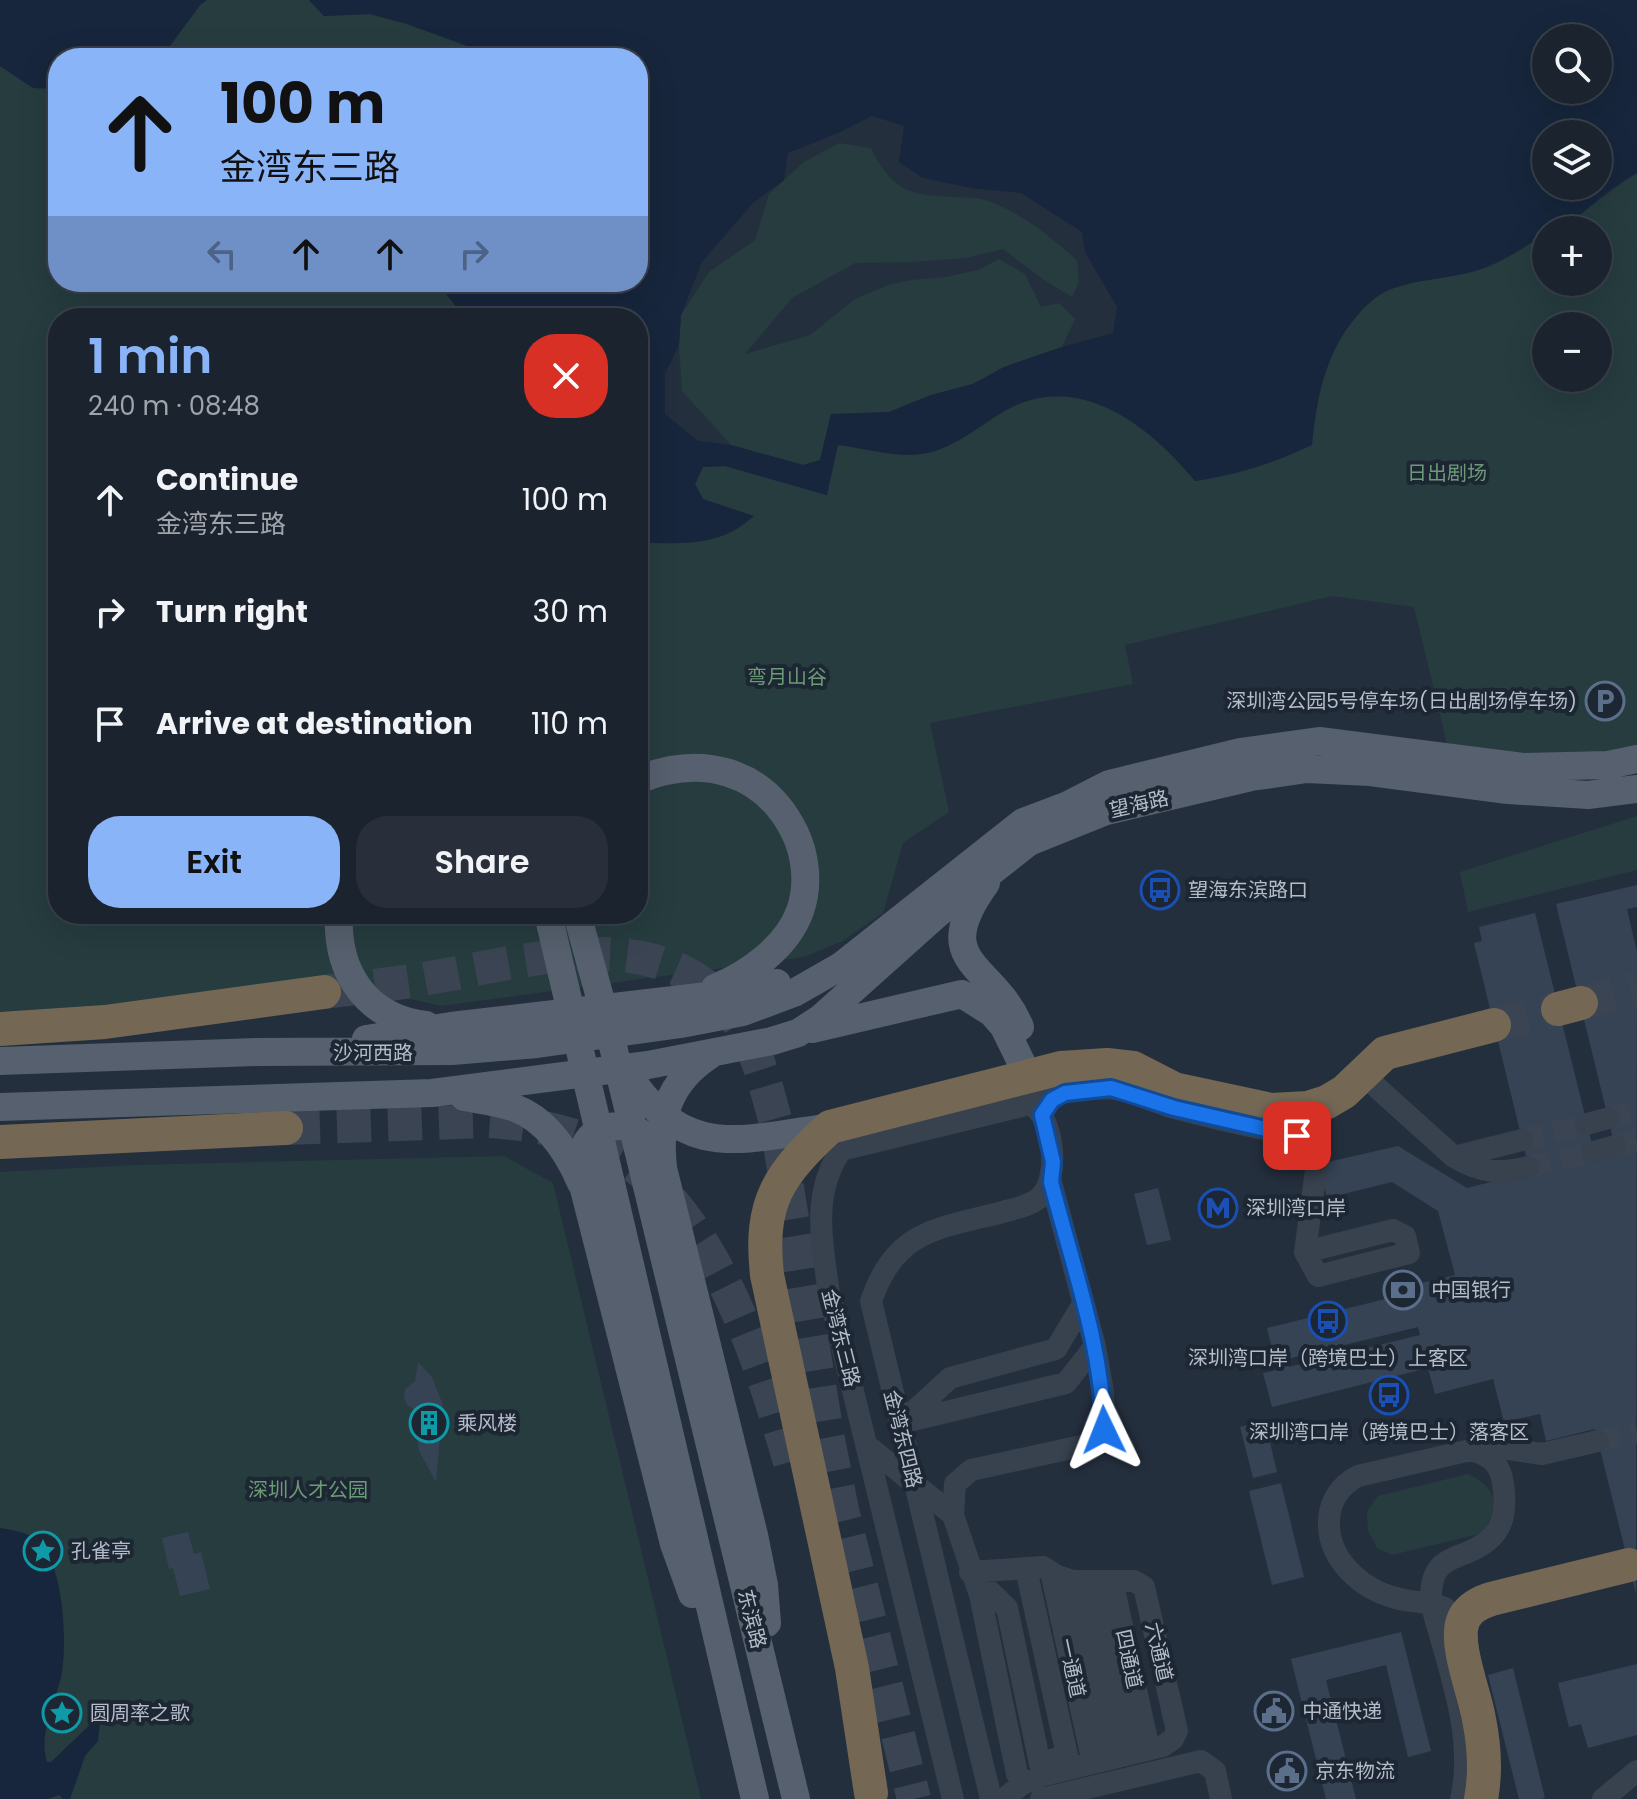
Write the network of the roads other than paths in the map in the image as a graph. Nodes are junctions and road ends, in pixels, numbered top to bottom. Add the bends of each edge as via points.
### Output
1 (1637, 759) edge
2 (648, 776) edge
3 (1637, 789) edge
4 (1001, 862) junction
5 (338, 924) edge
6 (550, 924) edge
7 (580, 924) edge
8 (841, 966) junction
9 (324, 992) tunnel mouth
10 (683, 999) junction
11 (743, 1012) joint
12 (1494, 1025) tunnel mouth
13 (451, 1026) junction
14 (0, 1029) edge
15 (798, 1033) junction
16 (610, 1034) junction
17 (258, 1052) junction
18 (715, 1053) junction
19 (0, 1061) edge
20 (1362, 1074) junction
21 (1014, 1080) junction
22 (1063, 1081) junction
23 (432, 1093) junction
24 (0, 1107) edge
25 (1308, 1108) junction
26 (1042, 1115) junction
27 (830, 1127) junction
28 (286, 1128) tunnel mouth
29 (1320, 1140) junction
30 (1522, 1140) tunnel mouth
31 (0, 1142) edge
32 (1454, 1157) junction
33 (1529, 1167) tunnel mouth
34 (663, 1168) junction
35 (1051, 1182) junction
36 (584, 1189) junction
37 (1305, 1252) dead end
38 (1083, 1304) junction
39 (1095, 1346) junction
40 (900, 1424) junction
41 (1598, 1441) tunnel mouth
42 (869, 1447) junction
43 (1472, 1450) junction
44 (790, 1462) tunnel mouth
45 (914, 1483) junction
46 (953, 1515) junction
47 (1629, 1565) dead end
48 (1026, 1569) junction
49 (970, 1572) junction
50 (1051, 1572) junction
51 (1084, 1582) junction
52 (1431, 1603) junction
53 (1461, 1642) junction
54 (773, 1707) junction
55 (736, 1717) junction
56 (1122, 1756) junction
57 (1040, 1764) junction
58 (1637, 1771) edge
59 (1017, 1774) junction
60 (755, 1799) edge
61 (796, 1799) edge
62 (953, 1799) edge
63 (991, 1799) edge
64 (1001, 1799) edge
65 (1041, 1799) edge
66 (1221, 1799) edge
67 (1461, 1799) edge
68 (1481, 1799) edge
69 (1603, 1799) edge

1 - 8 main road, 望海路 via 1523,767 1319,741 1169,767 1109,784 1023,822
2 - 10 main road via 713,769 755,784 788,819 802,855 805,889 800,911 782,941 734,979
3 - 4 main road, 望海路 via 1588,795 1307,769 1106,811 1029,842
4 - 15 main road, 望海路
4 - 22 main road via 963,922 963,949 972,967 1014,1012 1033,1052
5 - 13 main road via 342,959 366,998 403,1021
6 - 55 main road, 东滨路
7 - 16 main road
8 - 10 main road via 760,988
8 - 11 main road, 望海路 via 794,993
9 - 14 highway via 105,1022
10 - 13 main road
11 - 17 main road, 沙河西路 via 631,1032 452,1051
12 - 20 highway via 1385,1053
13 - 17 main road
15 - 18 main road, 望海路
15 - 21 main road via 962,994 992,1013 1012,1043
16 - 27 main road via 622,1065 656,1112 700,1137 747,1139
16 - 54 main road, 东滨路
17 - 19 main road, 沙河西路
18 - 23 main road, 沙河西路
18 - 34 main road via 684,1076 668,1103
20 - 25 highway via 1344,1092
20 - 32 street
21 - 22 highway
21 - 27 highway
22 - 25 highway via 1107,1065 1133,1068 1174,1089 1271,1110
22 - 26 street
22 - 29 street
23 - 24 main road, 沙河西路
23 - 36 main road via 514,1107 531,1116 570,1158
25 - 29 street
26 - 35 street via 1053,1162
26 - 42 street, 金湾东三路 via 1030,1104 841,1150 831,1165 820,1209 825,1268
27 - 44 highway via 780,1180 764,1246 852,1668 871,1793
28 - 31 highway
29 - 37 street
30 - 32 street
32 - 33 street via 1491,1173
34 - 36 main road via 644,1135 607,1127 595,1133 582,1153
34 - 54 main road via 757,1547
35 - 38 street
35 - 40 street, 金湾东四路 via 1029,1204 934,1229 913,1240 880,1275 871,1301
36 - 55 main road via 674,1544
38 - 39 street
38 - 40 street via 1056,1349 950,1378
39 - 40 street via 1066,1383
39 - 46 street via 1104,1430 1095,1443 971,1470 955,1484
40 - 45 street, 金湾东四路
41 - 43 street via 1542,1454 1498,1446
42 - 45 street
42 - 62 street, 金湾东三路
43 - 52 street via 1496,1462 1502,1475 1502,1523 1486,1543 1441,1565
43 - 52 street via 1358,1476 1333,1502 1330,1539 1350,1573 1392,1598
45 - 46 street
45 - 63 street, 金湾东四路
46 - 49 street
47 - 53 highway via 1482,1602 1466,1614
48 - 49 street, 六通道
48 - 50 street, 六通道 via 1043,1567
48 - 57 street via 1067,1755
49 - 57 street via 1007,1608
49 - 59 street via 980,1595
50 - 51 street, 六通道
50 - 56 street, 一通道
51 - 56 street
51 - 56 street, 四通道 via 1114,1589
51 - 56 street, 六通道 via 1134,1581 1144,1587 1177,1731 1173,1739
52 - 53 street via 1449,1612
52 - 67 street via 1462,1728
53 - 68 highway via 1481,1731
54 - 61 main road, 东滨路
55 - 60 main road, 东滨路
56 - 64 street via 1044,1775
57 - 59 street
58 - 69 street
59 - 64 street
65 - 66 street via 1201,1761 1215,1771

